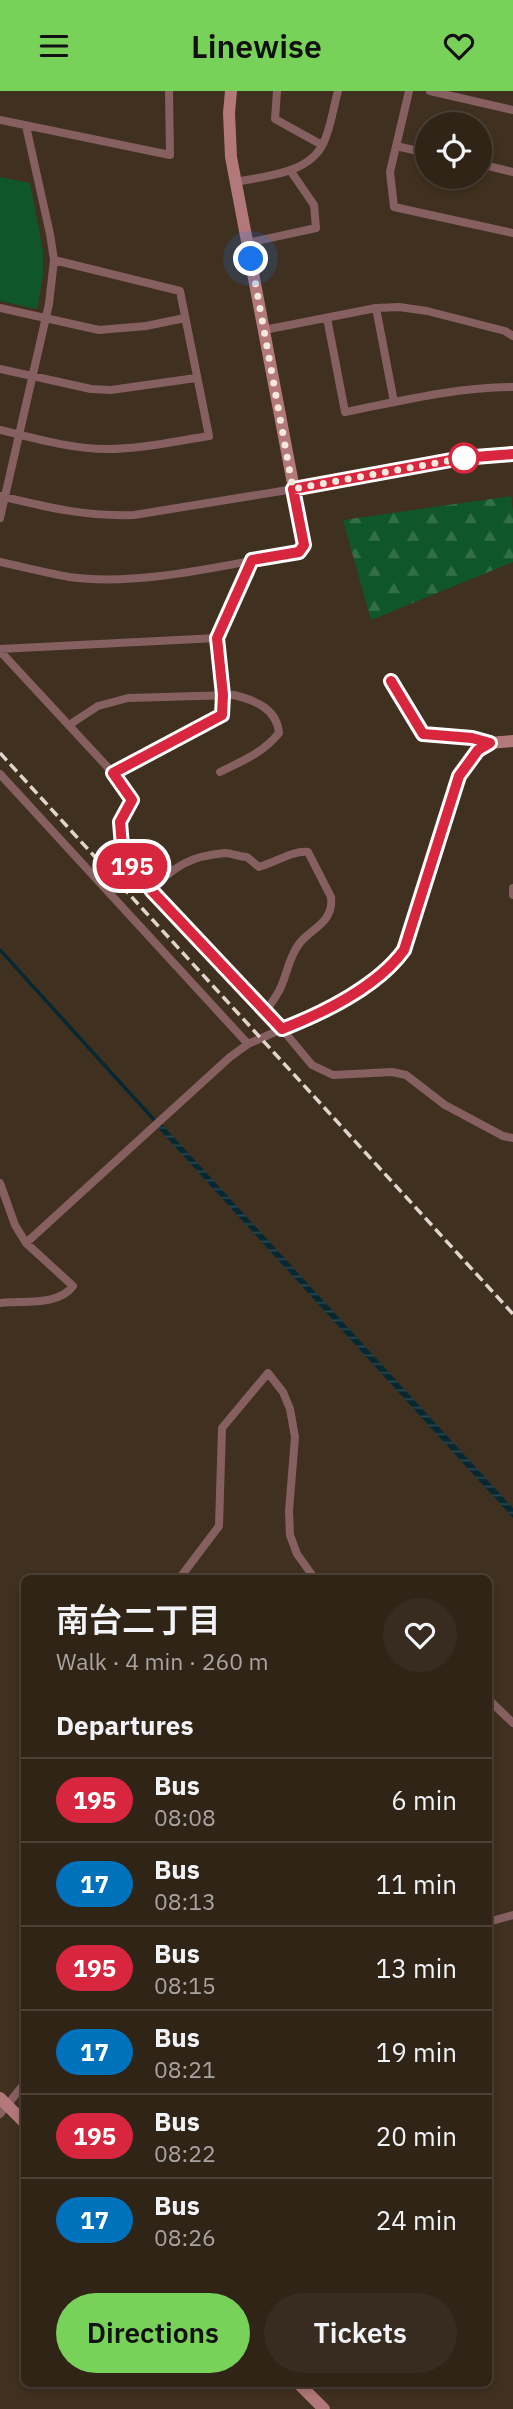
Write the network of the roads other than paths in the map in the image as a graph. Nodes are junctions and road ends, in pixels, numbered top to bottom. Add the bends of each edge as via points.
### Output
1 (169, 91) edge
2 (231, 91) edge
3 (277, 91) edge
4 (338, 91) edge
5 (409, 91) edge
6 (430, 91) edge
7 (513, 110) edge
8 (0, 120) edge
9 (26, 125) junction
10 (323, 145) junction
11 (396, 145) junction
12 (415, 150) edge
13 (492, 168) edge
14 (290, 170) junction
15 (513, 172) edge
16 (236, 182) junction
17 (513, 233) edge
18 (247, 243) junction
19 (54, 260) junction
20 (0, 308) edge
21 (376, 308) junction
22 (46, 318) junction
23 (185, 318) junction
24 (327, 318) junction
25 (264, 330) junction
26 (513, 337) edge
27 (0, 369) edge
28 (33, 377) junction
29 (196, 378) junction
30 (513, 387) edge
31 (394, 403) junction
32 (0, 430) edge
33 (20, 435) junction
34 (513, 454) edge
35 (293, 489) junction
36 (2, 497) edge
37 (0, 518) edge
38 (252, 560) junction
39 (0, 562) edge
40 (217, 638) junction
41 (0, 650) edge
42 (391, 681) dead end
43 (223, 695) junction
44 (69, 725) junction
45 (513, 741) edge
46 (490, 743) junction
47 (220, 772) dead end
48 (113, 773) junction
49 (0, 774) edge
50 (513, 888) edge
51 (150, 889) junction
52 (513, 895) edge
53 (265, 1012) junction
54 (282, 1029) junction
55 (248, 1044) junction
56 (513, 1138) edge
57 (0, 1183) edge
58 (26, 1244) junction
59 (0, 1303) edge
60 (182, 1575) edge
61 (312, 1575) edge
62 (492, 1703) edge
63 (513, 1723) edge
64 (513, 1915) edge
65 (492, 1922) edge
66 (21, 2087) edge
67 (3, 2106) edge
68 (21, 2120) edge
69 (302, 2387) edge
70 (324, 2409) edge

1 - 9 street via 170,155
2 - 16 street via 229,134
3 - 10 street via 275,119
4 - 10 street
5 - 11 street
6 - 7 street
8 - 9 street
9 - 19 street
10 - 14 street via 307,162
11 - 12 street
11 - 17 street via 390,172 394,207
13 - 15 street
14 - 16 street
14 - 18 street via 314,205 316,228
16 - 18 street
18 - 25 street
19 - 22 street
19 - 23 street via 180,291
20 - 22 street
21 - 24 street
21 - 26 street via 427,311
21 - 31 street
22 - 23 street via 99,330
22 - 28 street
23 - 29 street
24 - 25 street
24 - 31 street via 345,412
25 - 35 street
27 - 28 street
28 - 29 street via 111,390
28 - 33 street
29 - 33 street via 209,436 104,449
30 - 31 street
32 - 33 street
33 - 36 street
34 - 35 street via 462,458
35 - 36 street via 108,516
35 - 38 street via 304,545 299,552
36 - 37 street
38 - 39 street via 116,579 70,577
38 - 40 street
40 - 41 street
40 - 43 street
41 - 44 street
42 - 46 street via 423,734
43 - 44 street via 128,698 98,706
43 - 47 street via 263,706 274,715 279,733 254,756
43 - 48 street via 222,715
44 - 48 street
45 - 46 street
46 - 54 street via 478,750 459,776 404,950 396,962 316,1016
48 - 51 street via 132,800 120,822 122,846
49 - 55 street
50 - 52 street
51 - 53 street
51 - 53 street via 197,856 226,853 247,857 259,867 308,852 332,905 317,930 293,953 279,991
53 - 54 street
54 - 55 street
54 - 56 street via 322,1071 406,1075 445,1105
55 - 58 street
57 - 58 street
58 - 59 street via 73,1286 67,1293 40,1302
60 - 61 street via 219,1526 222,1428 268,1373 284,1392 295,1437 289,1535
62 - 63 street
64 - 65 street
66 - 67 street
67 - 68 street
69 - 70 street

